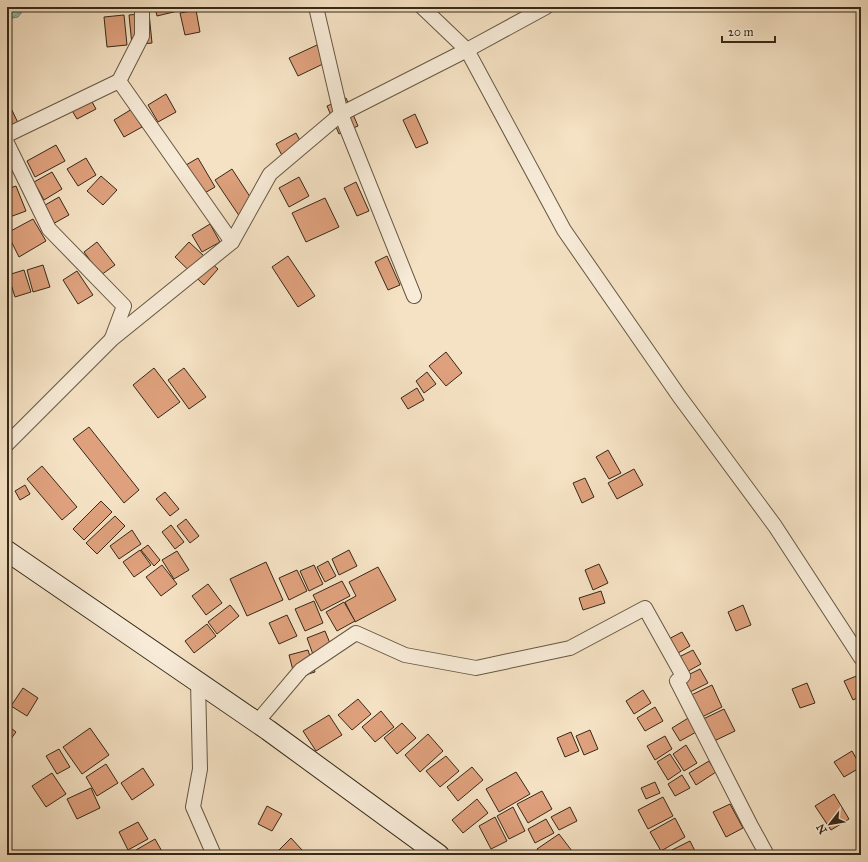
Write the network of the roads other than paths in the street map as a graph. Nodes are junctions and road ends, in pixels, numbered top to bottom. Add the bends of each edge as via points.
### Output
1 (142, 7) edge
2 (316, 7) edge
3 (422, 7) edge
4 (546, 7) edge
5 (467, 50) junction
6 (119, 81) junction
7 (341, 114) junction
8 (7, 135) edge
9 (7, 143) edge
10 (232, 242) junction
11 (414, 296) dead end
12 (112, 338) junction
13 (7, 444) edge
14 (7, 551) edge
15 (861, 658) edge
16 (198, 682) junction
17 (257, 722) junction
18 (214, 855) edge
19 (439, 855) edge
20 (767, 855) edge

1 - 6 street via 142,36
2 - 7 street
3 - 5 street
4 - 5 street
5 - 7 street
5 - 15 street via 564,230 679,396 775,526
6 - 8 street
6 - 10 street
7 - 10 street via 270,174
7 - 11 street
9 - 12 street via 49,229 124,306
10 - 12 street
12 - 13 street
14 - 16 street
16 - 17 street
16 - 18 street via 200,769 193,808
17 - 19 street
17 - 20 street via 301,670 356,633 405,655 476,668 570,648 645,608 683,676 677,681

